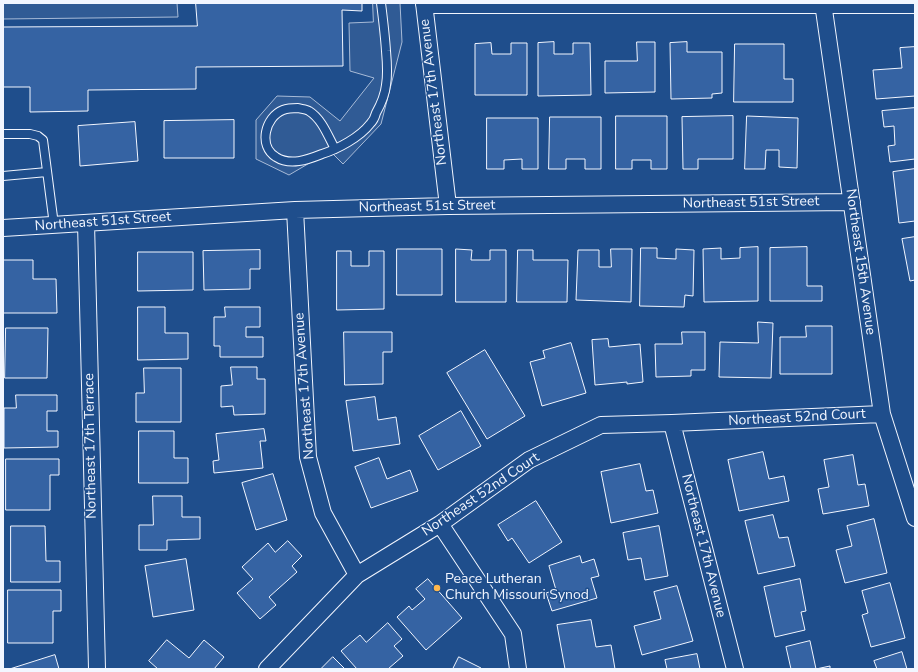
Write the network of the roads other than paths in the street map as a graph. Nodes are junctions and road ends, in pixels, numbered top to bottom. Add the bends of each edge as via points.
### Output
1 (381, 3) edge
2 (424, 4) edge
3 (823, 4) edge
4 (915, 5) edge
5 (3, 134) edge
6 (335, 149) junction
7 (47, 172) junction
8 (3, 176) edge
9 (852, 202) junction
10 (448, 206) junction
11 (295, 210) junction
12 (86, 223) junction
13 (54, 225) junction
14 (3, 228) edge
15 (882, 414) junction
16 (672, 423) junction
17 (915, 518) edge
18 (440, 524) junction
19 (357, 575) junction
20 (97, 669) edge
21 (267, 669) edge
22 (518, 669) edge
23 (734, 669) edge

1 - 6 lane via 387,64 382,103 371,124 353,139
2 - 3 street
2 - 10 street, Northeast 17th Avenue
3 - 4 street
3 - 9 street, Northeast 15th Avenue
5 - 7 lane via 30,134 43,140
6 - 6 lane via 305,160 280,160 271,154 266,145 267,124 281,110 290,108 309,111 322,126
7 - 8 lane
7 - 13 lane
9 - 10 street, Northeast 51st Street
9 - 15 street, Northeast 15th Avenue
10 - 11 street, Northeast 51st Street
11 - 12 street, Northeast 51st Street
11 - 19 street, Northeast 17th Avenue via 308,457 324,513
12 - 13 street, Northeast 51st Street
12 - 20 street, Northeast 17th Terrace
13 - 14 street, Northeast 51st Street
15 - 16 street, Northeast 52nd Court
15 - 17 street, Northeast 15th Avenue
16 - 18 street, Northeast 52nd Court via 601,425 529,460
16 - 23 street, Northeast 17th Avenue
18 - 19 street, Northeast 52nd Court
18 - 22 street via 513,634
19 - 21 street, Northeast 52nd Court

